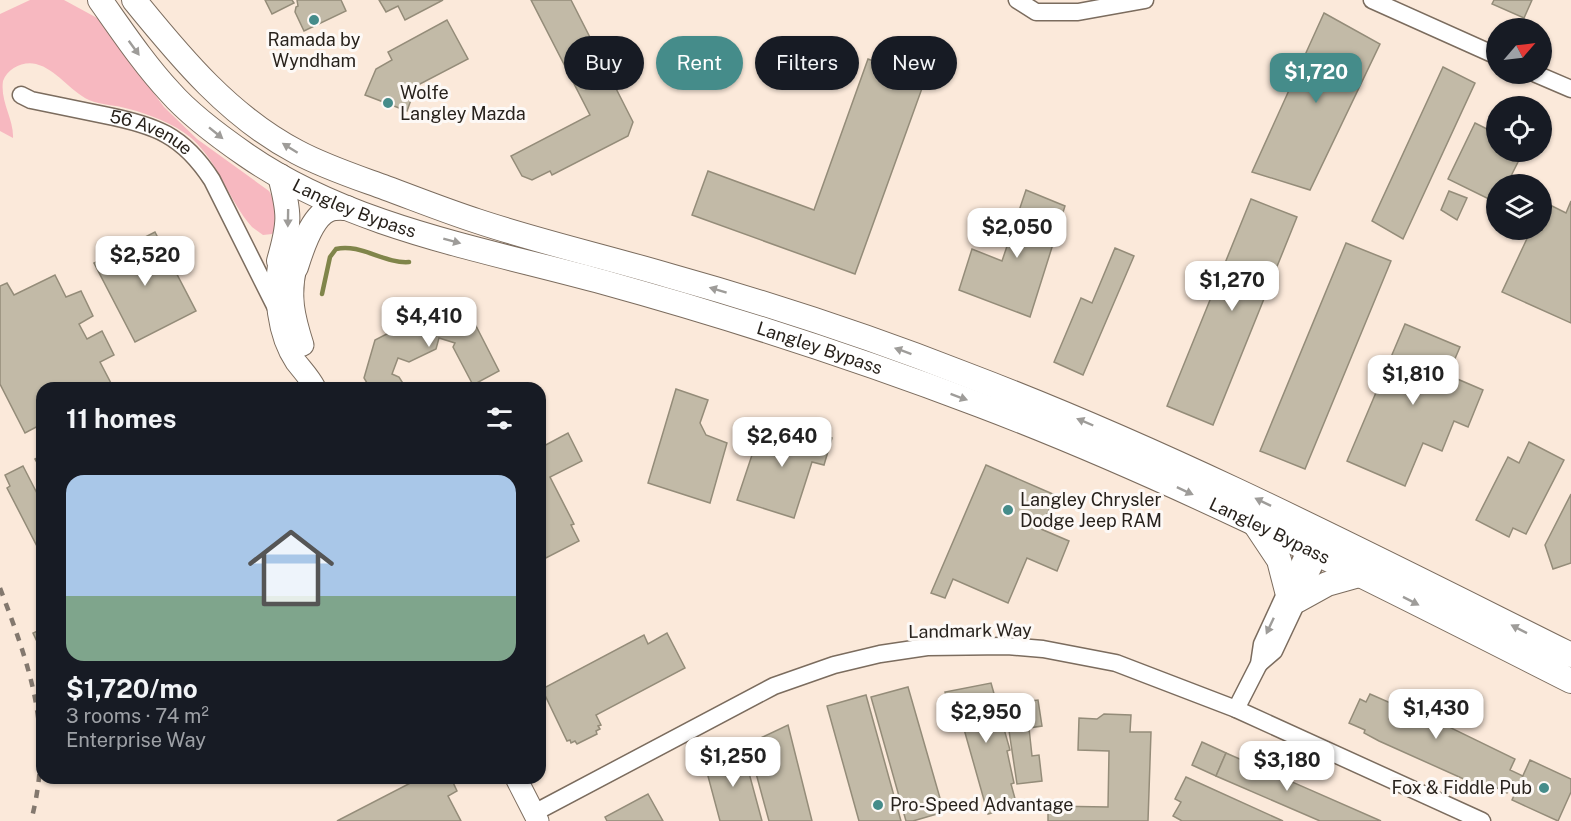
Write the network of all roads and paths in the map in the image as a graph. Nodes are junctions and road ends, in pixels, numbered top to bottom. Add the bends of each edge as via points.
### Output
1 (100, 0) edge
2 (1017, 0) edge
3 (1145, 0) edge
4 (1372, 0) edge
5 (136, 1) edge
6 (1486, 51) edge
7 (1552, 81) edge
8 (1571, 89) edge
9 (21, 95) dead end
10 (280, 176) junction
11 (347, 208) junction
12 (237, 230) junction
13 (287, 264) junction
14 (279, 314) junction
15 (312, 382) edge
16 (313, 382) edge
17 (1255, 524) junction
18 (1317, 541) junction
19 (1359, 575) junction
20 (1292, 595) junction
21 (1571, 655) edge
22 (1571, 681) edge
23 (1236, 709) junction
24 (519, 784) edge
25 (536, 817) edge
26 (1482, 821) edge

1 -> 10 highway, Langley Bypass via 172,95 217,134
2 - 3 street via 1036,12 1078,12
4 - 6 street
18 -> 5 highway, Langley Bypass via 1178,462 1043,404 783,310 478,221 296,152 260,129 210,88
7 - 8 street
9 - 12 street, 56 Avenue via 127,118 168,134 202,165
10 - 11 highway, Langley Bypass
10 -> 13 highway via 288,204
11 - 13 highway via 328,210 320,217
11 -> 17 highway, Langley Bypass via 410,230 665,299 865,362 1048,432
12 - 13 street, 56 Avenue via 254,248
12 - 14 street, 56 Avenue
13 - 14 main road, 56 Avenue via 277,289
13 - 16 main road, 56 Avenue via 293,308
14 - 15 main road, 56 Avenue via 296,361
17 - 18 highway, Langley Bypass
17 - 20 highway via 1279,560
18 - 19 highway, Langley Bypass
18 - 20 street
21 -> 18 highway, Langley Bypass
19 - 20 highway
19 -> 22 highway, Langley Bypass
20 - 23 street via 1262,644 1259,664
23 - 25 street, Landmark Way via 1116,663 1043,649 927,647 880,654 774,686
23 - 26 street, Landmark Way
24 - 25 main road

